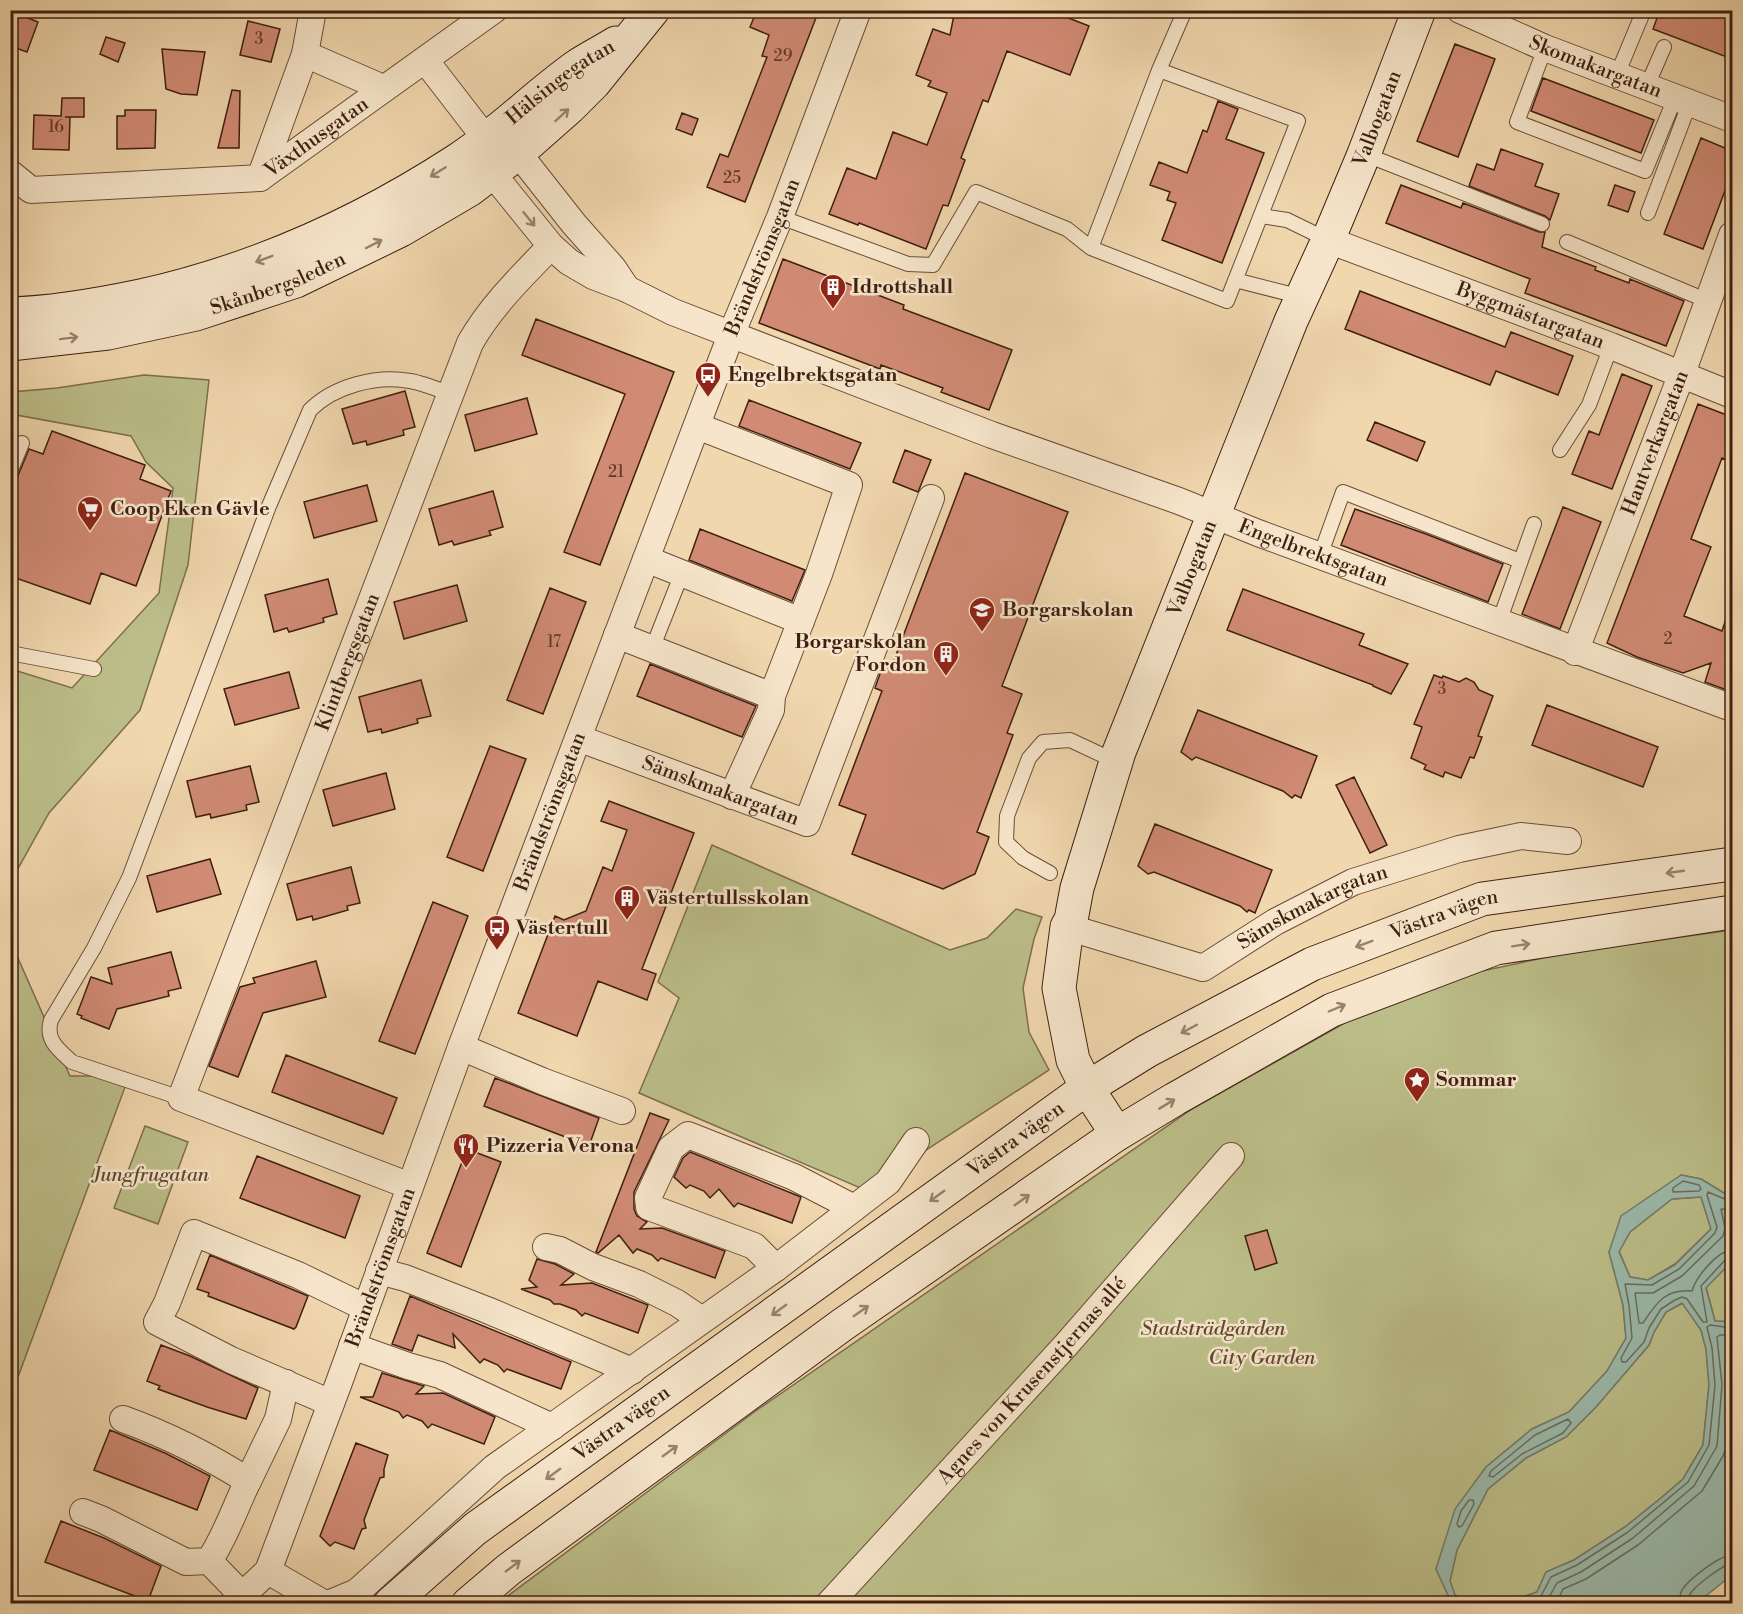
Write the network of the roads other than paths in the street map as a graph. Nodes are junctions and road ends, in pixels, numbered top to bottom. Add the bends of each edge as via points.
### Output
1 (313, 10) edge
2 (494, 10) edge
3 (858, 10) edge
4 (1185, 10) edge
5 (1419, 10) edge
6 (1460, 10) edge
7 (1644, 10) edge
8 (644, 21) edge
9 (1664, 47) dead end
10 (1545, 48) junction
11 (305, 54) junction
12 (425, 60) junction
13 (1159, 70) junction
14 (1617, 75) junction
15 (1647, 86) junction
16 (383, 88) junction
17 (1682, 100) junction
18 (1732, 119) edge
19 (486, 139) junction
20 (518, 153) junction
21 (1364, 154) junction
22 (10, 172) edge
23 (492, 173) junction
24 (260, 178) junction
25 (1648, 213) dead end
26 (1261, 216) junction
27 (780, 217) junction
28 (1542, 224) dead end
29 (1732, 235) edge
30 (1328, 240) junction
31 (1567, 242) dead end
32 (551, 246) junction
33 (1091, 248) junction
34 (1235, 280) junction
35 (627, 289) junction
36 (1302, 297) junction
37 (1708, 301) junction
38 (10, 314) edge
39 (731, 335) junction
40 (10, 344) edge
41 (1611, 346) junction
42 (1681, 375) junction
43 (450, 394) junction
44 (1732, 395) edge
45 (697, 426) junction
46 (22, 443) dead end
47 (1560, 450) dead end
48 (10, 472) edge
49 (931, 498) dead end
50 (1214, 515) junction
51 (1534, 524) dead end
52 (1320, 556) junction
53 (646, 559) junction
54 (1520, 561) junction
55 (682, 573) junction
56 (801, 621) junction
57 (1498, 622) junction
58 (617, 635) junction
59 (652, 649) junction
60 (1575, 652) junction
61 (10, 653) edge
62 (94, 669) dead end
63 (772, 696) junction
64 (1732, 708) edge
65 (578, 738) junction
66 (1116, 761) junction
67 (732, 796) junction
68 (1568, 841) dead end
69 (1732, 864) edge
70 (1050, 873) dead end
71 (1732, 912) edge
72 (1067, 927) junction
73 (461, 1047) junction
74 (1087, 1088) junction
75 (181, 1098) junction
76 (622, 1111) dead end
77 (1117, 1134) junction
78 (916, 1141) dead end
79 (1231, 1156) dead end
80 (410, 1186) junction
81 (854, 1208) junction
82 (546, 1247) dead end
83 (776, 1268) junction
84 (379, 1271) junction
85 (366, 1308) junction
86 (702, 1320) junction
87 (352, 1346) junction
88 (632, 1371) junction
89 (286, 1383) junction
90 (331, 1403) junction
91 (123, 1419) dead end
92 (552, 1427) junction
93 (248, 1481) junction
94 (83, 1512) dead end
95 (209, 1561) junction
96 (268, 1571) junction
97 (238, 1599) edge
98 (327, 1604) edge
99 (390, 1604) edge
100 (468, 1604) edge
101 (829, 1604) edge

1 - 11 street
2 - 12 street, Växthusgatan
3 - 27 street, Brändströmsgatan
4 - 13 lane
5 - 21 main road, Valbogatan
6 - 10 street, Skomakargatan
7 - 14 lane
8 - 19 main road, Hälsingegatan via 578,66
20 -> 8 main road, Hälsingegatan via 594,83
9 - 15 lane
10 - 14 street, Skomakargatan
10 - 17 lane via 1517,122 1644,171
11 - 16 street
11 - 24 street
12 - 16 street, Växthusgatan
12 - 19 street
13 - 26 lane via 1298,121
13 - 33 lane
14 - 15 street, Skomakargatan
15 - 17 street, Skomakargatan
16 - 24 street, Växthusgatan
17 - 18 street, Skomakargatan
17 - 25 lane
19 - 20 street, Engelbrektsgatan
19 - 23 street, Engelbrektsgatan
19 -> 38 main road, Skånbergsleden via 371,211 302,245 242,268 105,304
20 - 23 main road, Skånbergsleden
20 - 35 street, Engelbrektsgatan
21 - 28 lane
21 - 30 main road, Valbogatan
22 - 24 street, Växthusgatan via 31,190
23 -> 32 street, Engelbrektsgatan
40 -> 23 main road, Skånbergsleden via 108,333 196,314 296,281 401,230
26 - 30 lane via 1287,220
26 - 34 lane
27 - 33 lane via 908,264 933,266 976,192 1067,229
27 - 39 street, Brändströmsgatan
29 - 37 street, Hantverkargatan
30 - 36 main road, Valbogatan
30 - 41 street, Byggmästargatan
31 - 37 lane
32 - 35 street, Engelbrektsgatan via 593,276
32 - 43 street, Klintbergsgatan via 479,327
33 - 34 lane via 1227,301
34 - 36 lane
35 - 39 street, Engelbrektsgatan
36 - 50 main road, Valbogatan
37 - 42 street, Hantverkargatan
39 - 45 street, Brändströmsgatan
39 - 50 street, Engelbrektsgatan
41 - 42 street, Byggmästargatan
41 - 47 lane via 1589,405
42 - 44 street, Byggmästargatan
42 - 60 street, Hantverkargatan
43 - 75 street, Klintbergsgatan
43 - 75 lane via 411,381 370,382 334,393 310,410 269,506 129,878 51,1020 50,1036 72,1062
45 - 53 street, Brändströmsgatan
45 - 56 street via 849,485
46 - 48 lane
49 - 67 street, Sämskmakargatan via 807,823
50 - 52 street, Engelbrektsgatan
50 - 66 main road, Valbogatan
51 - 54 lane
52 - 54 lane via 1343,492
52 - 57 street, Engelbrektsgatan
53 - 55 street
53 - 58 street, Brändströmsgatan
54 - 57 lane
55 - 56 street
55 - 59 lane
56 - 63 street
57 - 60 street, Engelbrektsgatan
58 - 59 street
58 - 65 street, Brändströmsgatan
59 - 63 street
60 - 64 street, Engelbrektsgatan
61 - 62 lane
63 - 67 street via 771,710
65 - 67 street, Sämskmakargatan
65 - 73 street, Brändströmsgatan
66 - 70 lane via 1070,740 1043,742 1029,758 1007,816 1006,842 1023,858
66 - 72 main road, Valbogatan
68 - 72 street, Sämskmakargatan via 1521,836 1459,849 1353,882 1275,921 1203,968
69 -> 74 main road, Västra vägen via 1482,899 1312,964 1147,1051
77 -> 71 main road via 1332,1010 1496,948
72 - 74 main road, Valbogatan via 1059,988 1073,1060
73 - 76 street
73 - 80 street, Brändströmsgatan
74 - 77 main road, Valbogatan
74 -> 99 main road, Västra vägen via 475,1529
75 - 80 street
100 -> 77 main road via 508,1569 832,1332
78 - 81 street, Västra vägen via 888,1182
79 - 101 street, Agnes von Krusenstjernas allé via 1066,1345
80 - 84 street, Brändströmsgatan
81 - 83 street, Västra vägen
81 - 83 street via 794,1177 688,1135 671,1148 648,1198 649,1207 754,1246
82 - 86 street via 639,1284
83 - 86 street, Västra vägen
84 - 85 street, Brändströmsgatan
84 - 88 street via 487,1310
85 - 87 street, Brändströmsgatan
85 - 89 street via 298,1275 194,1233 157,1322
86 - 88 street, Västra vägen
87 - 90 street, Brändströmsgatan
87 - 92 street via 440,1375
88 - 92 street, Västra vägen
89 - 90 street
89 - 93 street via 278,1419
90 - 96 street, Brändströmsgatan
91 - 93 street via 217,1461
92 - 98 street, Västra vägen via 495,1467 357,1592
93 - 95 street via 222,1542
94 - 95 street via 186,1562
95 - 97 street
96 - 97 street, Brändströmsgatan
96 - 98 street, Västra vägen

